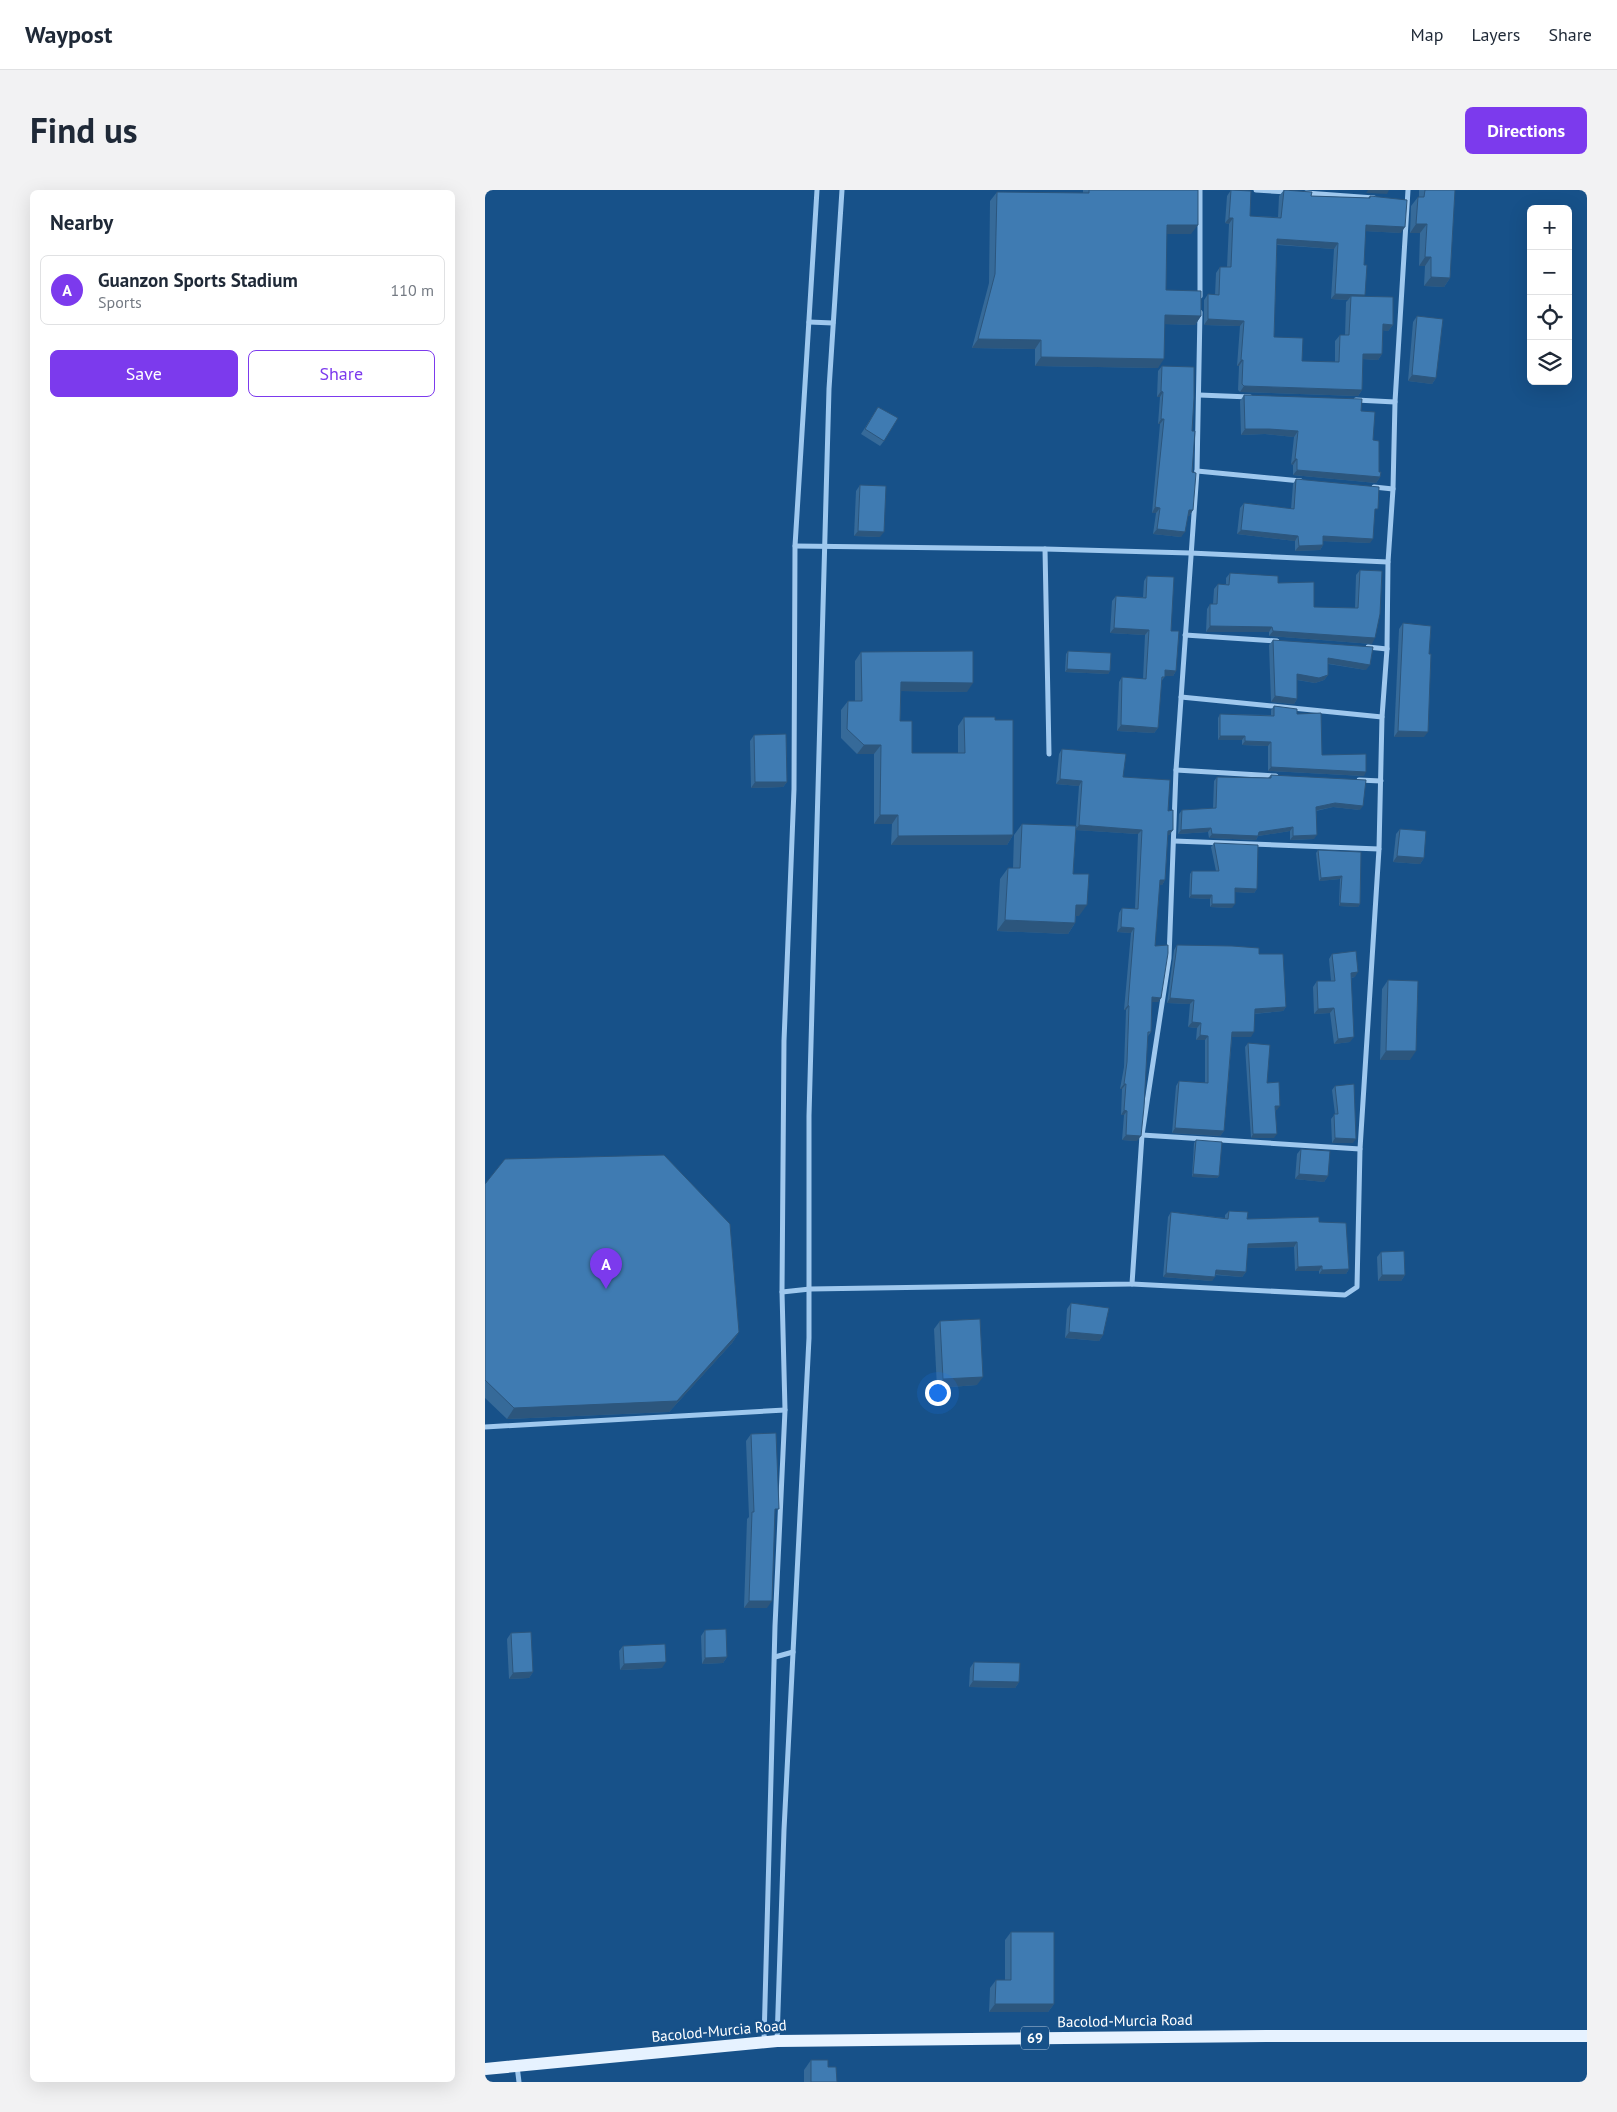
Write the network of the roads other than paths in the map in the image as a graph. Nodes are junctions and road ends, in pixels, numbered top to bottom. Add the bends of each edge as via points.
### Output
1 (817, 190) edge
2 (842, 190) edge
3 (1200, 190) edge
4 (1256, 190) edge
5 (1408, 190) edge
6 (1294, 192) edge
7 (1303, 193) edge
8 (1379, 198) edge
9 (1398, 199) edge
10 (1407, 200) junction
11 (809, 322) junction
12 (833, 322) junction
13 (1199, 395) junction
14 (1258, 397) edge
15 (1346, 400) edge
16 (1395, 402) junction
17 (1197, 472) junction
18 (1305, 481) edge
19 (1364, 486) edge
20 (1393, 488) junction
21 (795, 546) junction
22 (825, 547) junction
23 (1045, 549) junction
24 (1190, 553) junction
25 (1388, 562) junction
26 (1185, 635) junction
27 (1282, 641) edge
28 (1359, 647) edge
29 (1387, 648) junction
30 (1181, 697) junction
31 (1383, 716) junction
32 (1049, 754) dead end
33 (1176, 770) junction
34 (1283, 776) edge
35 (1352, 780) edge
36 (1381, 781) junction
37 (1174, 840) junction
38 (1379, 849) junction
39 (1142, 1135) junction
40 (1360, 1149) junction
41 (1132, 1284) junction
42 (810, 1289) junction
43 (783, 1292) junction
44 (785, 1410) junction
45 (485, 1427) edge
46 (793, 1652) junction
47 (775, 1657) junction
48 (1587, 2036) edge
49 (777, 2041) junction
50 (764, 2042) junction
51 (517, 2066) junction
52 (485, 2069) edge
53 (519, 2082) edge

1 - 11 street
2 - 12 street
3 - 13 street
4 - 6 street
5 - 10 street
7 - 8 street
9 - 10 street
10 - 16 street
11 - 12 street
11 - 21 street
12 - 22 street
13 - 14 street
13 - 17 street
15 - 16 street
16 - 20 street
17 - 18 street
17 - 24 street
19 - 20 street
20 - 25 street
21 - 22 street
21 - 43 street via 794,789 784,1041
22 - 23 street
22 - 42 street via 809,1116
23 - 24 street
23 - 32 street
24 - 25 street
24 - 26 street
25 - 29 street
26 - 27 street
26 - 30 street
28 - 29 street
29 - 31 street
30 - 31 street
30 - 33 street
31 - 36 street
33 - 34 street
33 - 37 street
35 - 36 street
36 - 38 street
37 - 38 street
37 - 39 street via 1169,958
38 - 40 street
39 - 40 street
39 - 41 street
40 - 41 street via 1359,1276 1357,1287 1345,1295
41 - 42 street
42 - 43 street
42 - 46 street
43 - 44 street
44 - 45 street
44 - 47 street
46 - 47 street
46 - 49 street
47 - 50 street
48 - 49 main road, Bacolod-Murcia Road / 69
49 - 50 main road, Bacolod-Murcia Road / 69
50 - 51 main road, Bacolod-Murcia Road / 69
51 - 52 main road, Bacolod-Murcia Road / 69
51 - 53 street

